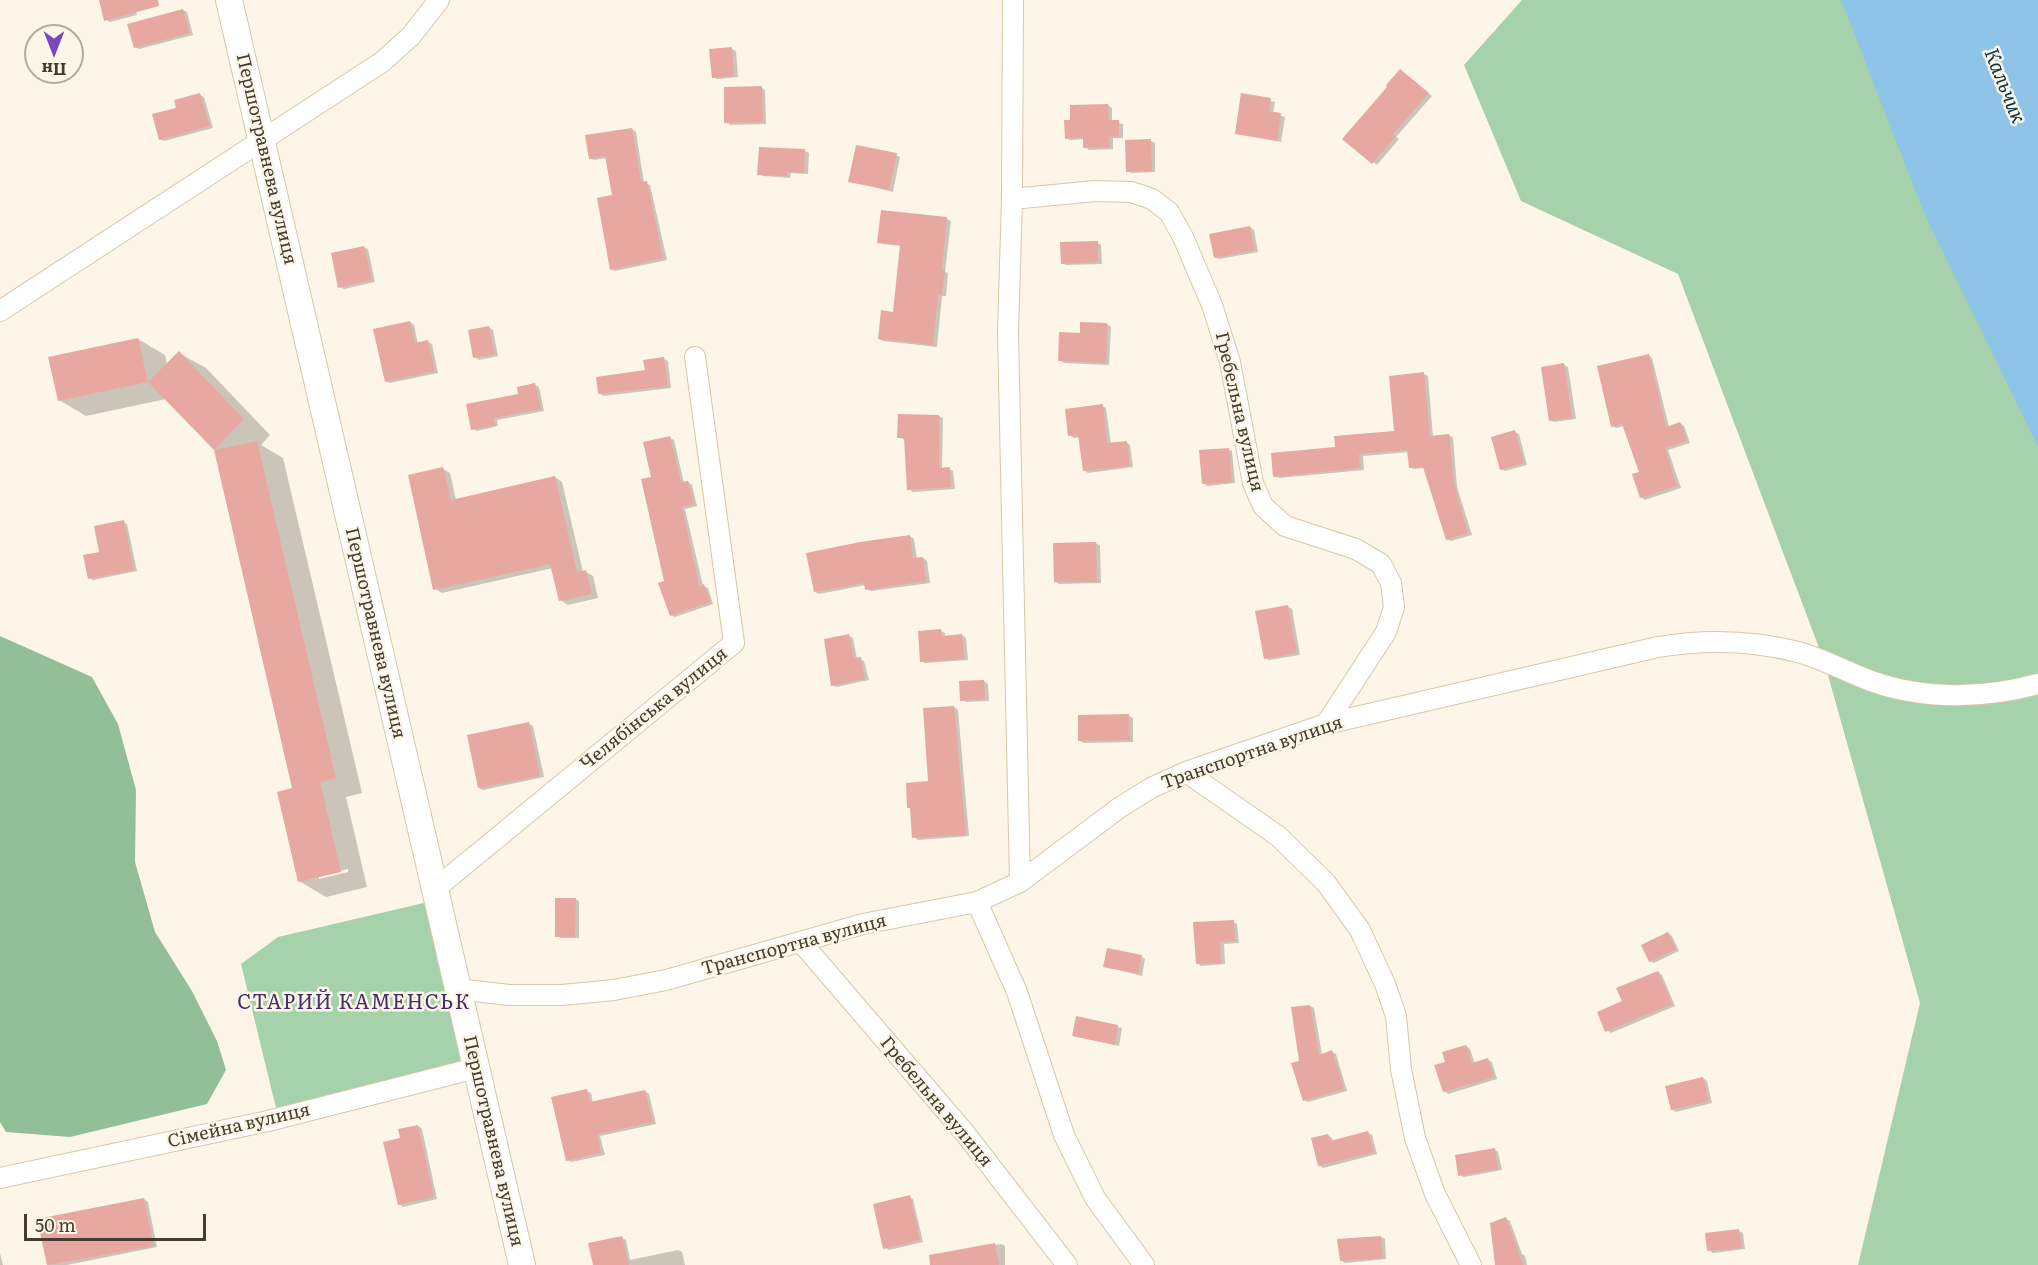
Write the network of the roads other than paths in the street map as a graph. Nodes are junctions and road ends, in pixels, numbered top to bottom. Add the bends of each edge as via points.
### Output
1 (229, 0) edge
2 (439, 0) edge
3 (1013, 0) edge
4 (262, 141) junction
5 (1012, 199) junction
6 (0, 311) edge
7 (695, 357) dead end
8 (2038, 684) edge
9 (1326, 724) junction
10 (1186, 772) junction
11 (1020, 882) junction
12 (435, 890) junction
13 (977, 902) junction
14 (801, 942) junction
15 (458, 989) junction
16 (476, 1068) junction
17 (0, 1178) edge
18 (522, 1265) edge
19 (1067, 1265) edge
20 (1144, 1265) edge
21 (1471, 1265) edge

1 - 4 street, Першотравнева вулиця
2 - 4 street via 411,36 382,63
3 - 5 street
4 - 6 street
4 - 12 street, Першотравнева вулиця
5 - 9 street, Гребельна вулиця via 1095,191 1131,192 1152,199 1169,212 1184,237 1212,305 1230,362 1253,483 1263,506 1285,526 1356,549 1381,564 1391,583 1394,607 1386,632
5 - 11 street via 1008,332
7 - 12 street, Челябінська вулиця via 734,643
8 - 9 street, Транспортна вулиця via 1982,695 1928,693 1874,682 1785,649 1705,641 1658,647
9 - 10 street, Транспортна вулиця
10 - 11 street, Транспортна вулиця via 1119,808
10 - 21 street via 1278,836 1326,883 1360,930 1396,1016 1401,1069 1415,1138 1435,1194
11 - 13 street, Транспортна вулиця
12 - 15 street, Першотравнева вулиця
13 - 14 street, Транспортна вулиця via 863,924
13 - 20 street via 1017,993 1064,1135 1095,1198
14 - 15 street, Транспортна вулиця via 666,980 614,990 562,995
14 - 19 street, Гребельна вулиця via 964,1132
15 - 16 street, Першотравнева вулиця
16 - 17 street, Сімейна вулиця via 268,1121
16 - 18 street, Першотравнева вулиця

